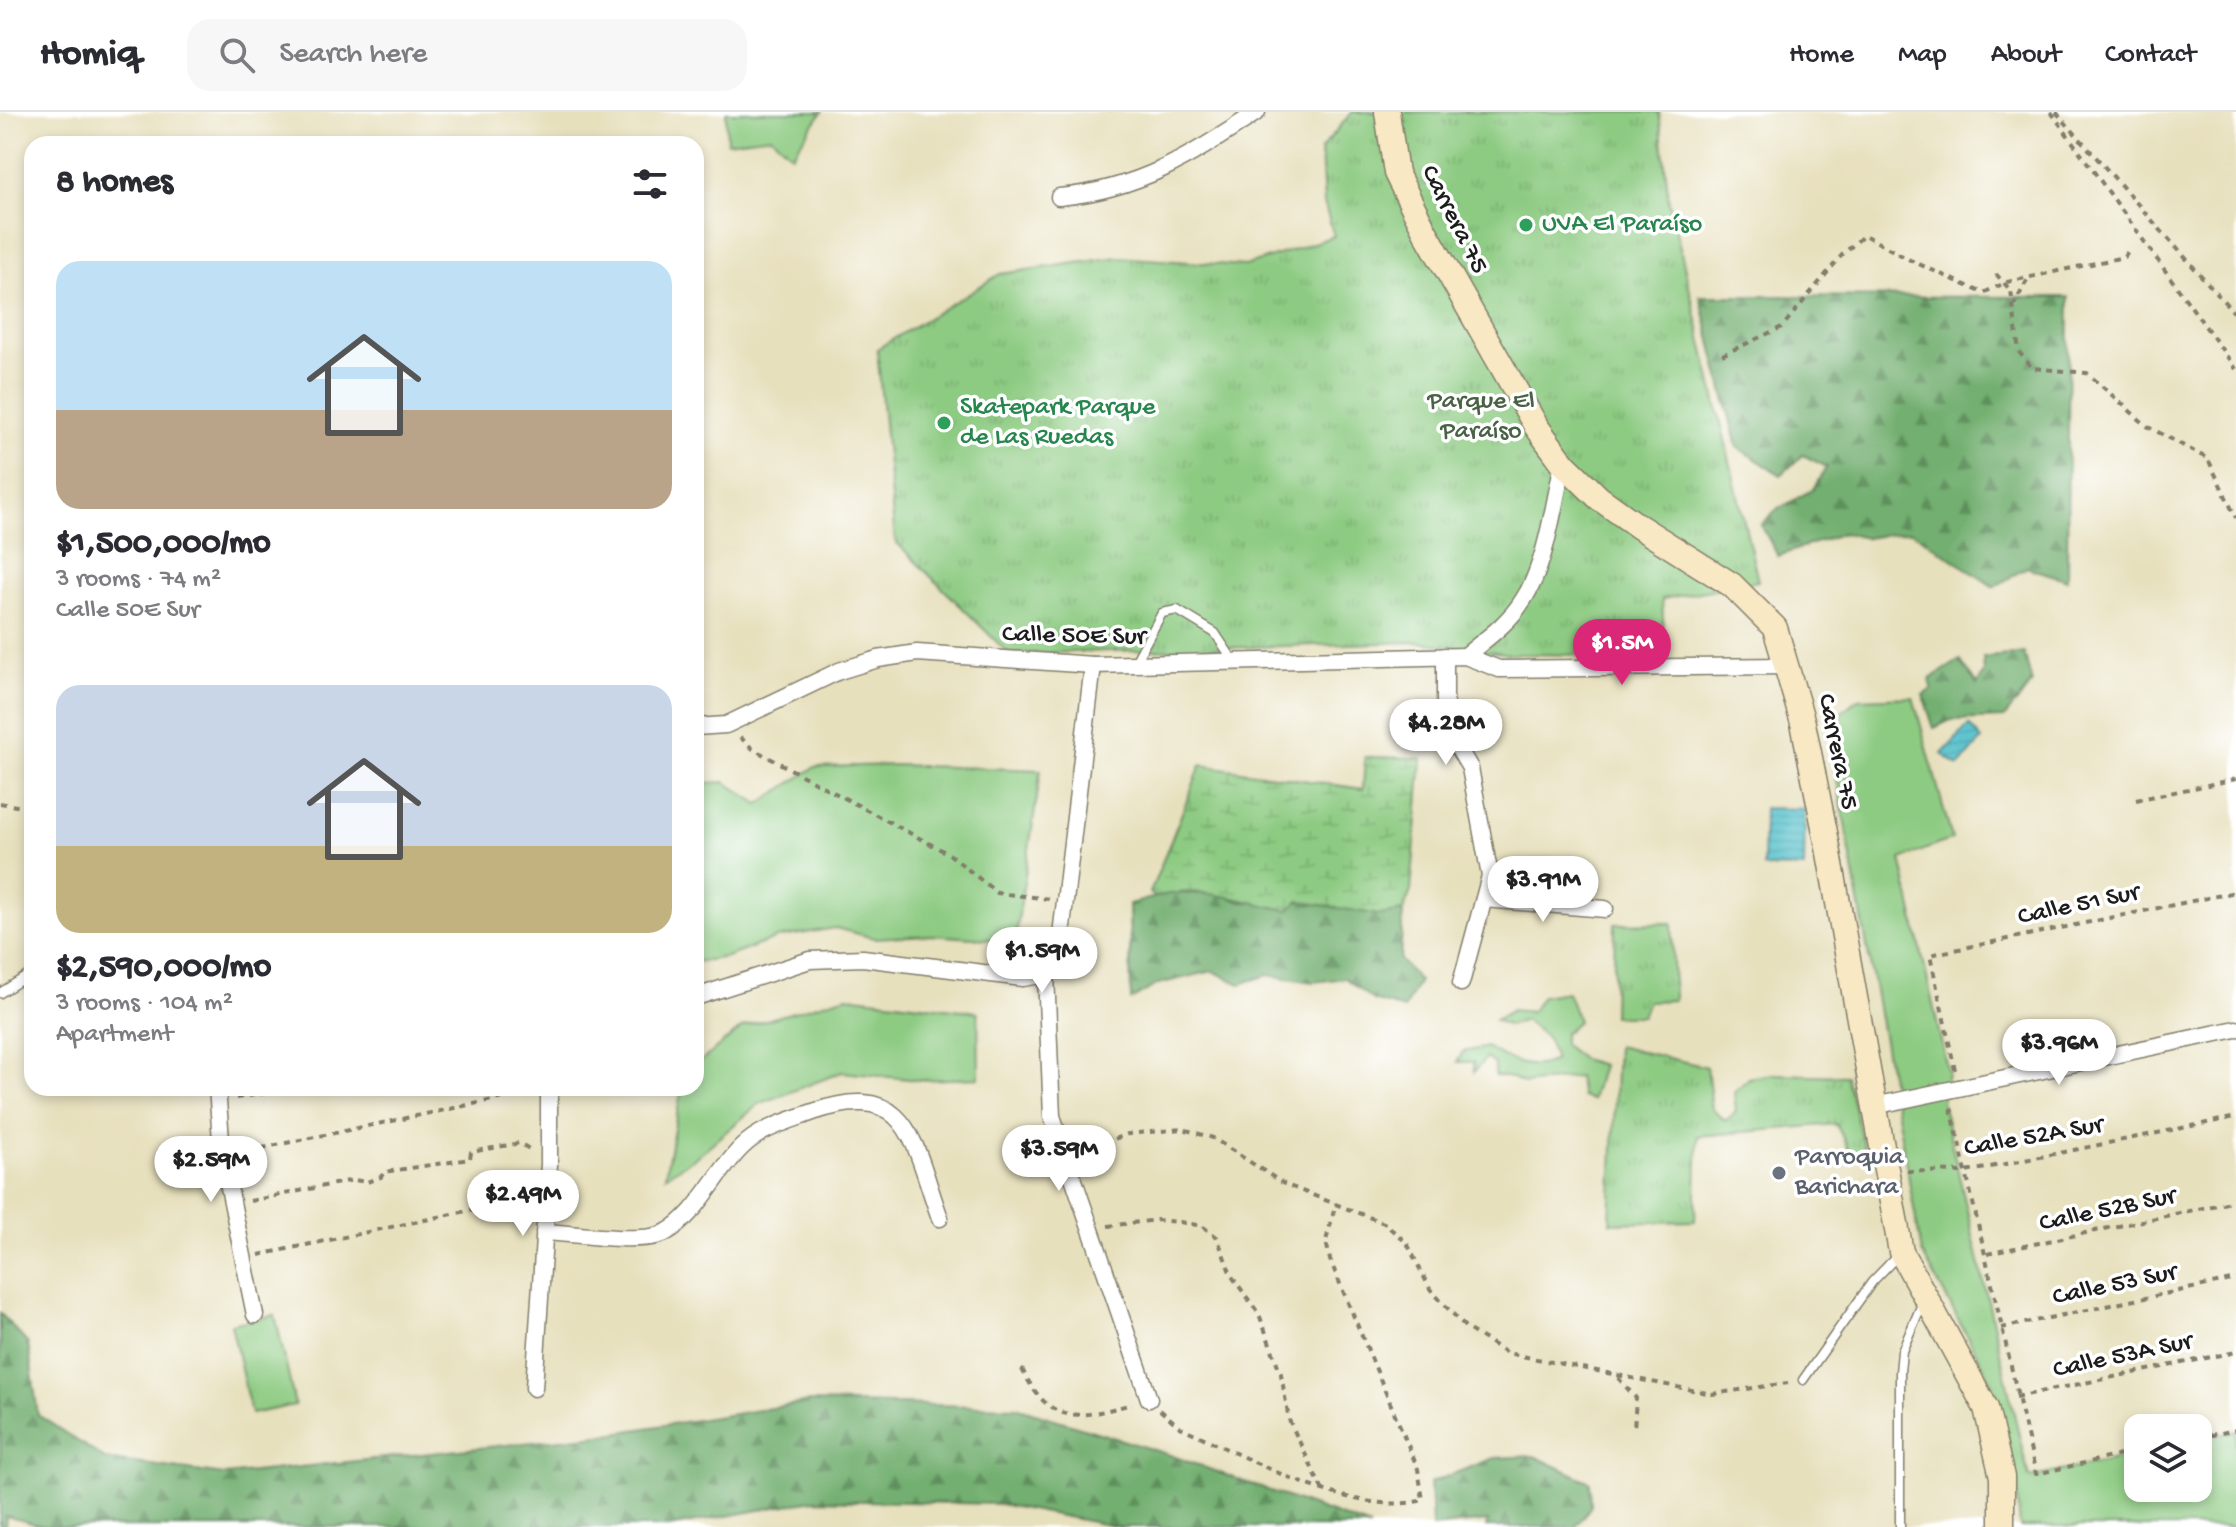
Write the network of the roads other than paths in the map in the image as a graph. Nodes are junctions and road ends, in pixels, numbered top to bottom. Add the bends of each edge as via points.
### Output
1 (1257, 112) edge
2 (1387, 112) edge
3 (1059, 197) dead end
4 (1563, 463) junction
5 (1445, 656) junction
6 (1465, 656) junction
7 (1233, 660) junction
8 (1134, 664) junction
9 (1093, 665) junction
10 (1788, 666) junction
11 (704, 726) edge
12 (1484, 899) junction
13 (1605, 909) dead end
14 (1046, 974) junction
15 (24, 978) edge
16 (1461, 983) dead end
17 (0, 993) edge
18 (704, 994) edge
19 (2236, 1029) edge
20 (218, 1096) edge
21 (549, 1096) edge
22 (1874, 1106) junction
23 (940, 1218) dead end
24 (544, 1232) junction
25 (1901, 1252) junction
26 (1924, 1299) junction
27 (255, 1315) dead end
28 (1803, 1380) road end
29 (534, 1388) dead end
30 (1149, 1399) road end
31 (1900, 1527) edge
32 (2002, 1527) edge

1 - 3 street via 1139,181
2 - 4 street, Carrera 75 via 1396,173 1426,233 1536,426
4 - 6 street via 1524,599 1500,628
4 - 10 street, Carrera 75 via 1628,519 1732,585 1775,628
5 - 6 street, Calle 50E Sur
5 - 7 street, Calle 50E Sur
5 - 12 street via 1445,726 1470,768 1490,876
6 - 10 street, Calle 50E Sur via 1499,669
7 - 8 street, Calle 50E Sur
7 - 8 lane via 1215,633 1177,610 1162,613
8 - 9 street, Calle 50E Sur
9 - 11 street, Calle 50E Sur via 917,653 878,659 839,671 726,725
9 - 14 street via 1059,952
10 - 22 street, Carrera 75 via 1827,842
12 - 13 street
12 - 16 street
14 - 18 street via 1023,978 863,958 810,960
14 - 30 street via 1052,1116
15 - 17 lane
19 - 22 street
20 - 27 street via 222,1153
21 - 24 street
22 - 25 street, Carrera 75
23 - 24 street via 906,1128 892,1109 870,1103 835,1104 743,1145 664,1234
24 - 29 street
25 - 26 street, Carrera 75
25 - 28 lane via 1872,1282
26 - 31 lane via 1902,1351
26 - 32 street, Carrera 75 via 1986,1408 2002,1477

